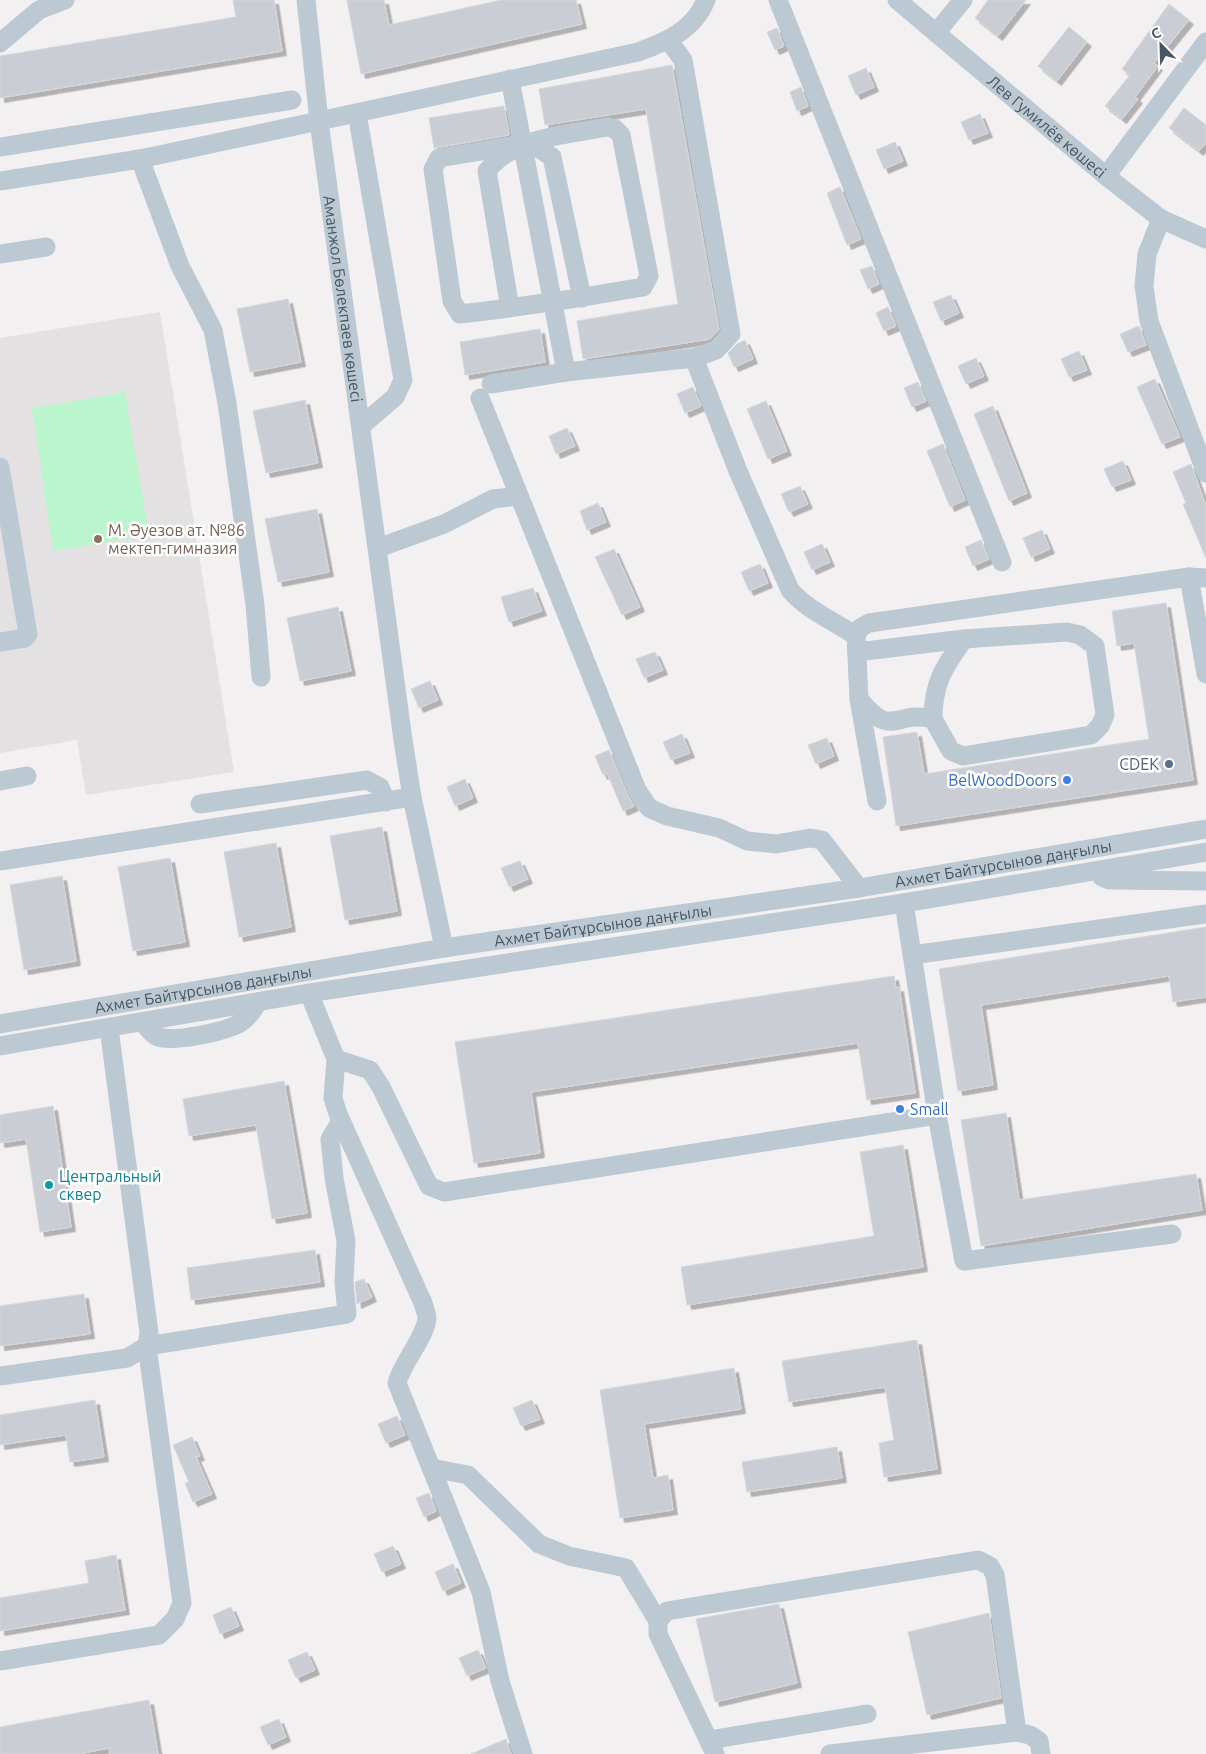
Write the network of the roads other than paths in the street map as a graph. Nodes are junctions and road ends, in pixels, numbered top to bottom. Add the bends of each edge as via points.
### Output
1 (65, 0) edge
2 (306, 0) edge
3 (706, 0) edge
4 (778, 0) edge
5 (897, 0) edge
6 (963, 0) edge
7 (936, 33) junction
8 (669, 41) junction
9 (1206, 42) edge
10 (0, 43) edge
11 (510, 79) junction
12 (292, 100) dead end
13 (357, 112) junction
14 (319, 121) junction
15 (526, 143) junction
16 (0, 147) edge
17 (140, 159) junction
18 (1106, 176) junction
19 (0, 181) edge
20 (1161, 218) junction
21 (1206, 239) edge
22 (46, 247) dead end
23 (0, 254) edge
24 (582, 298) junction
25 (551, 303) junction
26 (510, 308) junction
27 (694, 358) junction
28 (566, 372) junction
29 (361, 426) junction
30 (0, 467) edge
31 (1206, 473) edge
32 (519, 496) junction
33 (378, 548) junction
34 (1002, 562) dead end
35 (1197, 577) edge
36 (964, 639) junction
37 (0, 642) edge
38 (857, 644) junction
39 (1206, 674) edge
40 (261, 677) dead end
41 (859, 699) junction
42 (933, 719) junction
43 (27, 776) dead end
44 (0, 781) edge
45 (412, 797) junction
46 (878, 801) dead end
47 (386, 802) junction
48 (200, 804) dead end
49 (1206, 829) edge
50 (1206, 852) edge
51 (0, 861) edge
52 (1089, 873) junction
53 (1206, 881) edge
54 (859, 888) junction
55 (904, 904) junction
56 (1206, 914) edge
57 (444, 948) junction
58 (912, 955) junction
59 (310, 993) junction
60 (53, 1015) junction
61 (0, 1024) edge
62 (110, 1028) junction
63 (56, 1037) junction
64 (0, 1046) edge
65 (336, 1059) junction
66 (936, 1115) junction
67 (341, 1121) junction
68 (1172, 1234) dead end
69 (147, 1346) junction
70 (0, 1376) edge
71 (432, 1468) junction
72 (658, 1620) junction
73 (0, 1661) edge
74 (867, 1714) dead end
75 (1017, 1732) junction
76 (712, 1747) edge
77 (523, 1754) edge
78 (830, 1754) edge
79 (1041, 1754) edge

1 - 10 street via 38,10
2 - 14 street, Аманжол Бөлекпаев көшесі
3 - 8 street via 701,11
4 - 34 street
5 - 7 street, Лев Гумилёв көшесі
6 - 7 street
7 - 18 street, Лев Гумилёв көшесі
8 - 11 street via 638,52
8 - 27 street via 683,60 731,334 716,350
9 - 18 street
11 - 13 street
11 - 15 street
12 - 16 street
13 - 14 street
13 - 29 street via 403,380 395,397
14 - 17 street
14 - 29 street, Аманжол Бөлекпаев көшесі
15 - 24 street via 552,157
15 - 24 street via 606,127 621,136 650,276 643,288
15 - 25 street
15 - 26 street via 494,162 487,171
15 - 26 street via 439,158 433,170 455,309 460,314
17 - 19 street
17 - 40 street via 180,266 213,330 252,576
18 - 20 street, Лев Гумилёв көшесі
20 - 21 street, Лев Гумилёв көшесі
20 - 31 street via 1147,254 1144,286 1149,321
22 - 23 street
24 - 25 street
25 - 26 street
25 - 28 street
27 - 28 street
27 - 38 street via 738,471 790,590 802,603 820,612
28 - 32 street via 485,391
29 - 33 street, Аманжол Бөлекпаев көшесі
30 - 37 street via 28,634 25,638
32 - 33 street via 493,499 444,524
32 - 54 street via 637,790 649,808 667,816 719,828 747,841 776,844 810,838 822,840
33 - 45 street, Аманжол Бөлекпаев көшесі
35 - 38 street via 869,623 860,628
35 - 39 street
36 - 38 street
36 - 42 street via 938,680
36 - 42 street via 1067,632 1080,635 1095,646 1105,716 1091,735 963,756 951,751
38 - 41 street
41 - 42 street via 873,716 889,722 921,716
41 - 46 street
43 - 44 street
45 - 47 street
45 - 57 street, Аманжол Бөлекпаев көшесі
47 - 48 street via 380,787 367,780
47 - 51 street
49 - 54 street, Ахмет Байтұрсынов даңғылы
50 - 52 street, Ахмет Байтұрсынов даңғылы
52 - 53 street via 1109,880
52 - 55 street, Ахмет Байтұрсынов даңғылы
54 - 57 street, Ахмет Байтұрсынов даңғылы
55 - 58 street
55 - 59 street, Ахмет Байтұрсынов даңғылы
56 - 58 street
57 - 60 street, Ахмет Байтұрсынов даңғылы
58 - 66 street
59 - 62 street, Ахмет Байтұрсынов даңғылы
59 - 65 street
60 - 61 street, Ахмет Байтұрсынов даңғылы
60 - 63 street
62 - 63 street, Ахмет Байтұрсынов даңғылы
62 - 69 street
63 - 64 street, Ахмет Байтұрсынов даңғылы
65 - 66 street via 370,1070 429,1186 444,1192
65 - 67 street via 333,1098
66 - 68 street via 964,1260
67 - 69 street via 330,1139 346,1240 344,1282 347,1314
67 - 71 street via 427,1318 397,1383
69 - 70 street via 128,1358
69 - 73 street via 182,1603 175,1619 159,1635
71 - 72 street via 468,1476 539,1544 569,1556 626,1568
71 - 77 street via 482,1592 500,1680
72 - 75 street via 667,1611 978,1560 990,1566 995,1575
72 - 76 street via 658,1634
74 - 76 street
75 - 78 street
75 - 79 street via 1039,1741

